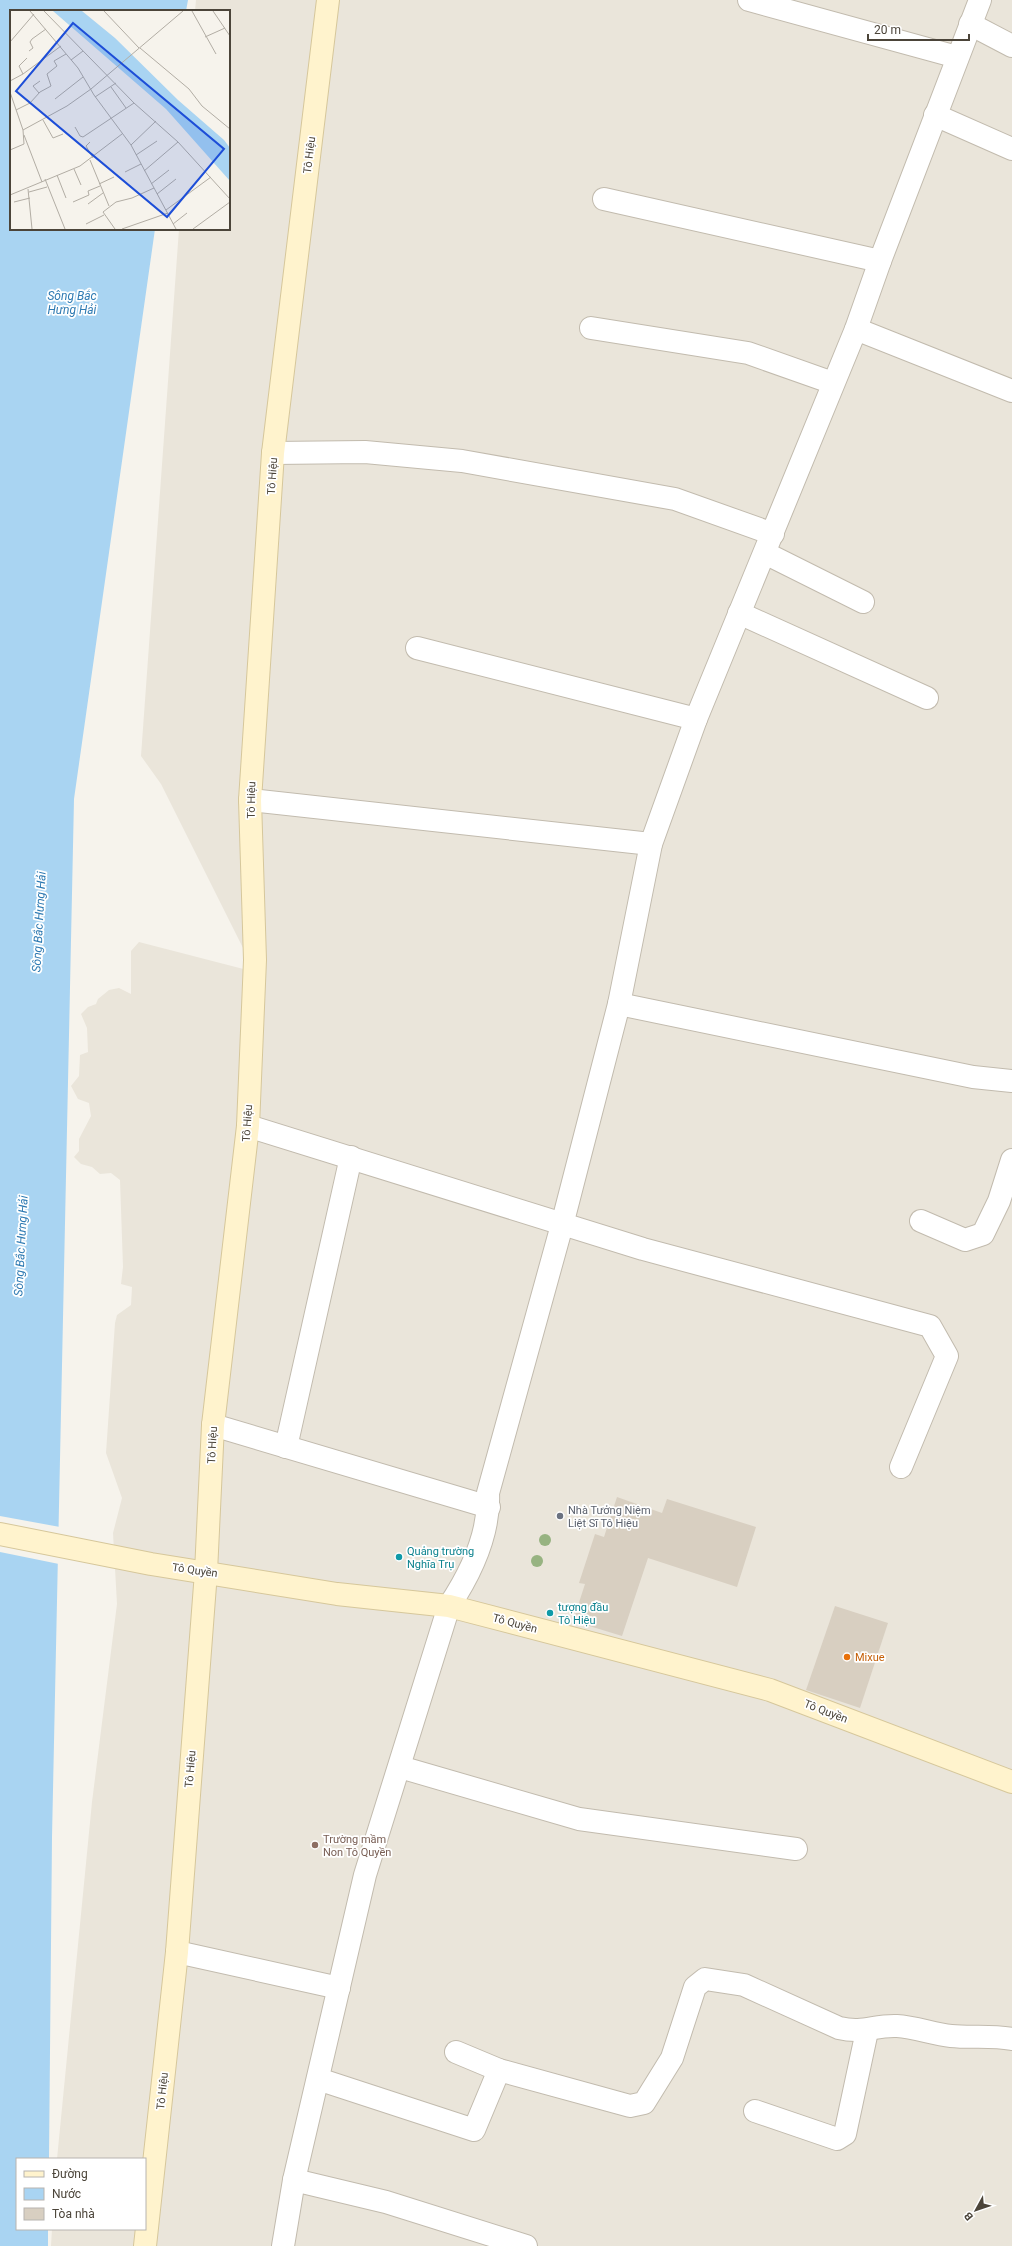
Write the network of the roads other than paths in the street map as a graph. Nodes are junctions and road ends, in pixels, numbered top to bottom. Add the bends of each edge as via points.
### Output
1 (328, 0) edge
2 (749, 0) edge
3 (980, 0) edge
4 (970, 24) junction
5 (1012, 46) edge
6 (957, 57) junction
7 (935, 115) junction
8 (1012, 149) edge
9 (604, 199) dead end
10 (880, 261) junction
11 (591, 328) dead end
12 (856, 329) junction
13 (834, 383) junction
14 (1012, 391) edge
15 (273, 453) junction
16 (768, 544) junction
17 (863, 602) dead end
18 (739, 613) junction
19 (417, 648) dead end
20 (927, 698) dead end
21 (696, 719) junction
22 (250, 800) junction
23 (651, 844) junction
24 (619, 1004) junction
25 (1012, 1081) edge
26 (248, 1126) junction
27 (351, 1157) junction
28 (1012, 1160) edge
29 (921, 1221) dead end
30 (562, 1225) junction
31 (213, 1425) junction
32 (286, 1447) junction
33 (900, 1467) dead end
34 (489, 1507) junction
35 (0, 1534) edge
36 (206, 1572) junction
37 (450, 1606) junction
38 (400, 1767) junction
39 (1012, 1782) edge
40 (796, 1849) dead end
41 (177, 1952) junction
42 (339, 1988) junction
43 (867, 2031) junction
44 (1012, 2038) edge
45 (456, 2052) dead end
46 (499, 2070) junction
47 (318, 2079) junction
48 (756, 2111) dead end
49 (294, 2180) junction
50 (145, 2246) edge
51 (282, 2246) edge
52 (526, 2246) edge

1 - 15 main road, Tô Hiệu
2 - 6 street
3 - 4 street
4 - 5 street
4 - 6 street
6 - 7 street
7 - 8 street
7 - 10 street
9 - 10 street
10 - 12 street
11 - 13 street via 748,353
12 - 13 street
12 - 14 street
13 - 16 street via 807,464
15 - 16 street via 365,452 462,461 675,499
15 - 22 main road, Tô Hiệu
16 - 17 street
16 - 18 street
18 - 20 street
18 - 21 street
19 - 21 street
21 - 23 street
22 - 23 street
22 - 26 main road, Tô Hiệu via 255,960
23 - 24 street
24 - 25 street via 973,1077
24 - 30 street
26 - 27 street
26 - 31 main road, Tô Hiệu
27 - 30 street via 479,1196
27 - 32 street
28 - 29 street via 999,1201 983,1234 965,1240
30 - 33 street via 930,1326 948,1356
30 - 34 street via 488,1493
31 - 32 street
31 - 36 main road, Tô Hiệu
32 - 34 street
34 - 37 street via 483,1538 469,1576
35 - 36 main road, Tô Quyền via 151,1564
36 - 37 main road, Tô Quyền via 337,1594
36 - 41 main road, Tô Hiệu
37 - 38 street
37 - 39 main road, Tô Quyền via 770,1690
38 - 40 street via 579,1819
38 - 42 street via 365,1875
41 - 42 street
41 - 50 main road, Tô Hiệu
42 - 47 street
43 - 44 street via 878,2026 898,2026 949,2036
43 - 46 street via 840,2028 744,1985 705,1979 695,1987 672,2058 644,2103 630,2106
43 - 48 street via 845,2134 837,2139
45 - 46 street
46 - 47 street via 474,2130
47 - 49 street
49 - 51 street
49 - 52 street via 386,2202

